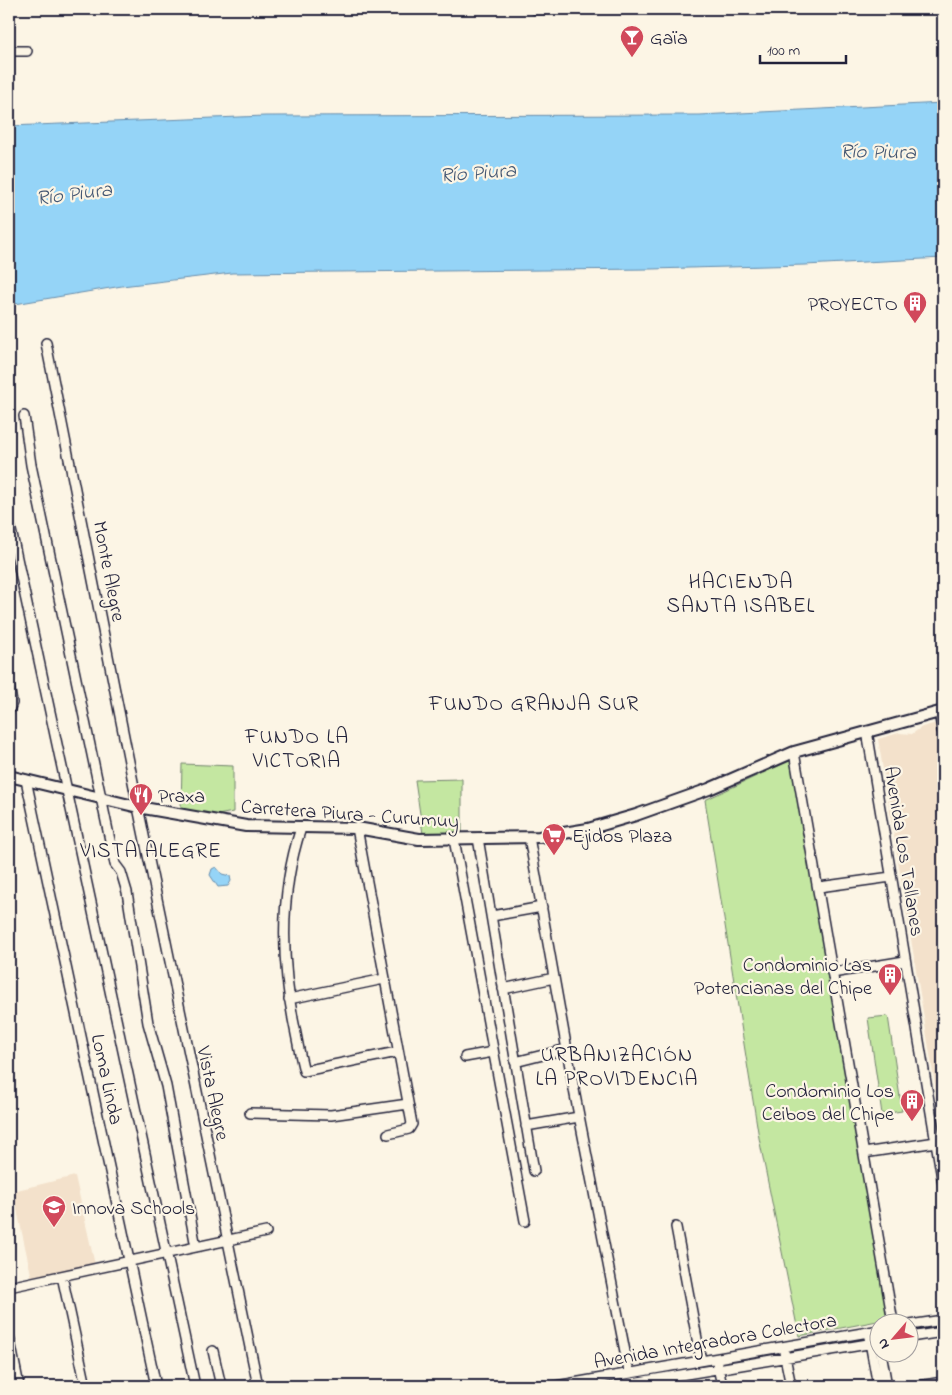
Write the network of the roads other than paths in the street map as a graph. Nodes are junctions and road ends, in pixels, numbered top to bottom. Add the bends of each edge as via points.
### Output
1 (535, 9) edge
2 (542, 9) edge
3 (9, 51) edge
4 (27, 51) dead end
5 (46, 343) dead end
6 (24, 416) dead end
7 (9, 521) edge
8 (9, 685) edge
9 (9, 710) edge
10 (942, 711) edge
11 (943, 730) edge
12 (867, 731) junction
13 (794, 752) junction
14 (9, 776) edge
15 (26, 780) junction
16 (66, 788) junction
17 (103, 799) junction
18 (138, 807) junction
19 (301, 828) junction
20 (357, 828) junction
21 (529, 837) junction
22 (478, 838) junction
23 (454, 839) junction
24 (891, 876) junction
25 (819, 887) junction
26 (542, 907) junction
27 (492, 916) junction
28 (905, 961) junction
29 (832, 974) junction
30 (554, 978) junction
31 (384, 979) junction
32 (503, 988) junction
33 (289, 999) junction
34 (567, 1049) junction
35 (397, 1052) junction
36 (493, 1052) junction
37 (465, 1057) dead end
38 (516, 1062) junction
39 (408, 1104) junction
40 (250, 1112) dead end
41 (579, 1117) junction
42 (526, 1126) junction
43 (388, 1134) dead end
44 (936, 1142) junction
45 (864, 1153) junction
46 (534, 1171) dead end
47 (943, 1184) edge
48 (525, 1221) dead end
49 (676, 1227) dead end
50 (266, 1232) dead end
51 (227, 1241) junction
52 (196, 1247) junction
53 (166, 1254) junction
54 (129, 1262) junction
55 (62, 1276) junction
56 (9, 1287) edge
57 (891, 1312) edge
58 (943, 1320) edge
59 (920, 1323) edge
60 (870, 1332) edge
61 (943, 1332) edge
62 (920, 1335) edge
63 (9, 1336) edge
64 (870, 1344) edge
65 (783, 1346) junction
66 (212, 1351) dead end
67 (716, 1357) junction
68 (785, 1357) junction
69 (701, 1360) junction
70 (877, 1362) edge
71 (883, 1362) edge
72 (669, 1365) junction
73 (659, 1367) junction
74 (718, 1368) junction
75 (629, 1372) junction
76 (671, 1376) junction
77 (662, 1382) edge
78 (943, 1382) edge
79 (932, 1385) edge
80 (19, 1386) edge
81 (86, 1386) edge
82 (156, 1386) edge
83 (195, 1386) edge
84 (220, 1386) edge
85 (258, 1386) edge
86 (556, 1386) edge
87 (614, 1386) edge
88 (674, 1386) edge
89 (722, 1386) edge
90 (791, 1386) edge
91 (878, 1386) edge
92 (887, 1386) edge
93 (918, 1386) edge

1 - 2 street
3 - 4 street
5 - 18 street, Monte Alegre
6 - 17 street via 31,465
7 - 16 street
8 - 9 street via 12,703
10 - 11 main road
10 - 12 main road, Carretera Piura - Curumuy
12 - 13 main road, Carretera Piura - Curumuy
12 - 24 street, Avenida Los Tallanes
13 - 21 main road, Carretera Piura - Curumuy via 709,789 636,815 570,832
13 - 25 street
14 - 15 main road, Carretera Piura - Curumuy
15 - 16 main road, Carretera Piura - Curumuy
15 - 54 street, Loma Linda
16 - 17 main road, Carretera Piura - Curumuy
16 - 53 street
17 - 18 main road, Carretera Piura - Curumuy
17 - 52 street via 115,864 127,892 148,1023 166,1086
18 - 19 main road, Carretera Piura - Curumuy via 246,826
18 - 51 street, Vista Alegre
19 - 20 main road, Carretera Piura - Curumuy
19 - 33 street via 289,871 285,908
20 - 23 main road, Carretera Piura - Curumuy via 419,839
20 - 31 street
21 - 22 main road, Carretera Piura - Curumuy
21 - 26 street
22 - 23 main road, Carretera Piura - Curumuy
22 - 27 street
23 - 36 street
24 - 25 street
24 - 28 street, Avenida Los Tallanes
25 - 29 street
26 - 27 street
26 - 30 street
27 - 32 street
28 - 29 street
28 - 44 street, Avenida Los Tallanes
29 - 45 street
30 - 32 street
30 - 34 street
31 - 33 street
31 - 35 street
32 - 38 street
33 - 35 street via 304,1070
34 - 38 street
34 - 41 street
35 - 39 street
36 - 37 street
36 - 48 street
38 - 42 street
39 - 40 street via 331,1115
39 - 43 street via 412,1127
41 - 42 street
41 - 75 street
42 - 46 street
44 - 45 street
44 - 47 street, Avenida Los Tallanes
45 - 57 street
49 - 69 street
50 - 51 street
51 - 52 street
51 - 85 street, Vista Alegre
52 - 53 street
53 - 54 street
53 - 83 street
54 - 55 street
54 - 82 street, Loma Linda
55 - 56 street
55 - 81 street
58 - 59 street
60 - 65 street, Avenida Integradora Colectora
61 - 62 street
63 - 80 street
64 - 68 street, Avenida Integradora Colectora
65 - 67 street, Avenida Integradora Colectora
65 - 68 street
66 - 84 street
67 - 69 street, Avenida Integradora Colectora
67 - 74 street
68 - 74 street, Avenida Integradora Colectora
68 - 90 street
69 - 72 street, Avenida Integradora Colectora
70 - 91 street
71 - 92 street
72 - 73 street, Avenida Integradora Colectora
72 - 76 street
73 - 75 street, Avenida Integradora Colectora
73 - 77 street
74 - 76 street, Avenida Integradora Colectora
74 - 89 street
75 - 86 street, Avenida Integradora Colectora
76 - 77 street, Avenida Integradora Colectora
76 - 88 street
77 - 87 street, Avenida Integradora Colectora
78 - 79 street
79 - 93 street

